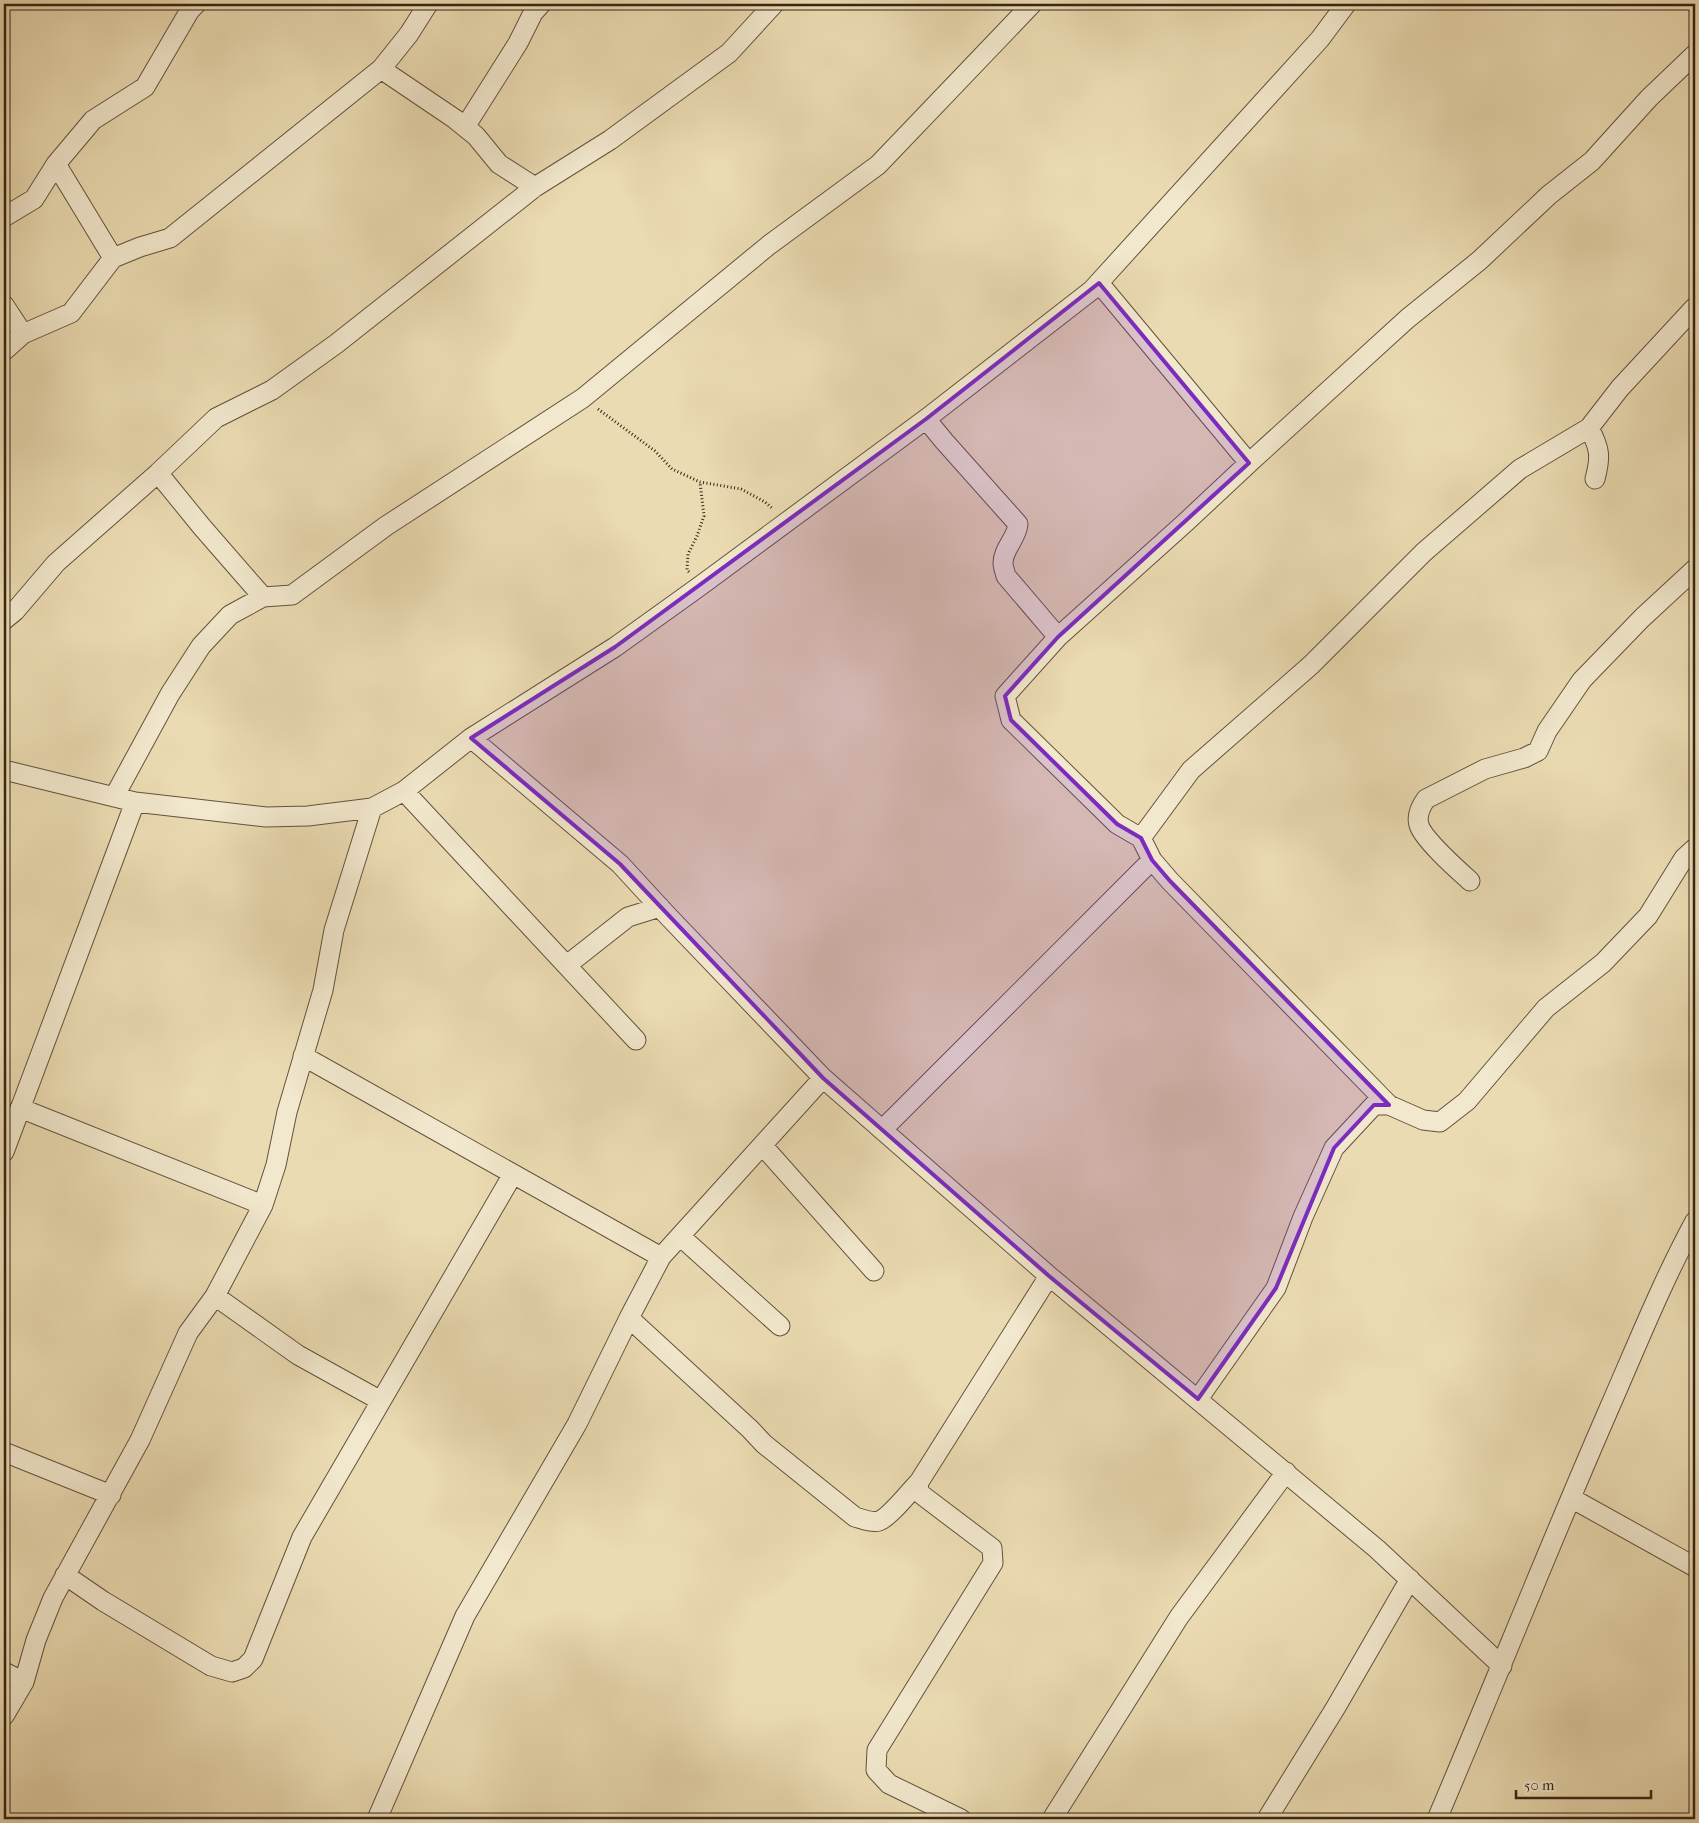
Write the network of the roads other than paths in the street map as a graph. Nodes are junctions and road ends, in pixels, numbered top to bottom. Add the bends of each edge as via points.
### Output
1 (196, 4) edge
2 (428, 4) edge
3 (541, 4) edge
4 (774, 4) edge
5 (1032, 4) edge
6 (1346, 4) edge
7 (1695, 54) edge
8 (381, 69) junction
9 (465, 127) junction
10 (56, 164) junction
11 (535, 187) junction
12 (4, 217) edge
13 (113, 258) junction
14 (1099, 283) junction
15 (4, 305) edge
16 (1695, 307) edge
17 (23, 334) junction
18 (4, 351) edge
19 (926, 419) junction
20 (1589, 428) junction
21 (1249, 463) junction
22 (158, 473) junction
23 (1594, 479) dead end
24 (1695, 568) edge
25 (263, 597) junction
26 (4, 620) edge
27 (1058, 637) junction
28 (471, 738) junction
29 (4, 770) edge
30 (404, 792) junction
31 (114, 797) junction
32 (135, 802) junction
33 (372, 808) junction
34 (1141, 838) junction
35 (1695, 848) edge
36 (1152, 860) junction
37 (1470, 881) dead end
38 (660, 907) junction
39 (566, 965) junction
40 (636, 1040) dead end
41 (303, 1056) junction
42 (823, 1078) junction
43 (1389, 1105) junction
44 (20, 1108) junction
45 (882, 1130) junction
46 (763, 1146) junction
47 (4, 1152) edge
48 (513, 1174) junction
49 (263, 1205) junction
50 (1695, 1222) edge
51 (680, 1236) junction
52 (661, 1257) junction
53 (874, 1270) dead end
54 (1049, 1276) junction
55 (215, 1296) junction
56 (629, 1318) junction
57 (780, 1326) dead end
58 (1198, 1399) junction
59 (381, 1401) junction
60 (4, 1452) edge
61 (1286, 1472) junction
62 (919, 1482) junction
63 (111, 1495) junction
64 (1571, 1498) junction
65 (1695, 1567) edge
66 (65, 1575) junction
67 (1410, 1579) junction
68 (1502, 1666) junction
69 (4, 1672) edge
70 (24, 1682) junction
71 (4, 1716) edge
72 (377, 1819) edge
73 (961, 1819) edge
74 (1052, 1819) edge
75 (1267, 1819) edge
76 (1437, 1819) edge

1 - 10 street via 145,87 93,120
2 - 8 street via 410,34
3 - 9 street
4 - 11 street via 729,53 610,140
5 - 25 street via 878,166 769,244 583,398 386,526 292,595
6 - 14 street via 1308,53
7 - 21 street via 1592,161 1382,341
8 - 9 street
8 - 13 street via 170,238
9 - 11 street via 499,164
10 - 12 street via 34,199
10 - 13 street
11 - 22 street via 336,344 272,390 216,418
13 - 17 street via 71,313
14 - 19 street
14 - 21 street
15 - 17 street
16 - 20 street via 1620,388
17 - 18 street
19 - 27 street via 1018,524 1003,563 1006,576
19 - 28 street via 615,647
20 - 23 street via 1598,444 1599,461
20 - 34 street via 1520,469 1424,552 1311,665 1191,770
21 - 27 street
22 - 25 street
22 - 26 street via 56,563
24 - 37 street via 1582,680 1547,731 1538,751 1485,769 1426,799 1418,820 1419,827
25 - 31 street via 230,616 201,646 170,694
27 - 34 street via 1005,696 1011,720 1117,824
28 - 30 street
28 - 38 street via 620,864
29 - 31 street
30 - 33 street
30 - 39 street
31 - 32 street
32 - 33 street via 266,817 308,816
32 - 44 street
33 - 41 street via 334,930 323,990
34 - 36 street
35 - 43 street via 1684,858 1648,916 1602,964 1546,1008 1467,1101 1440,1122 1423,1120
36 - 43 street
36 - 45 street
38 - 39 street via 628,917
38 - 42 street
39 - 40 street
41 - 48 street
41 - 49 street
42 - 45 street
42 - 46 street
43 - 58 street via 1374,1105 1334,1148 1276,1288
44 - 47 street
44 - 49 street
45 - 54 street
46 - 51 street
46 - 53 street
48 - 52 street
48 - 59 street
49 - 55 street
50 - 64 street via 1655,1304
51 - 52 street
51 - 57 street
52 - 56 street
54 - 58 street
54 - 62 street
55 - 59 street via 298,1355
55 - 63 street via 188,1333 140,1440
56 - 62 street via 764,1444 855,1517 878,1521
56 - 72 street via 577,1424 464,1616
58 - 61 street
59 - 66 street via 302,1537 253,1659 244,1668 232,1672 211,1666
60 - 63 street
61 - 67 street
61 - 74 street via 1179,1617
62 - 73 street via 918,1490 922,1496 992,1548 993,1563 877,1750 876,1770 889,1784
63 - 66 street
64 - 65 street
64 - 68 street
66 - 70 street via 36,1640
67 - 68 street
67 - 75 street
68 - 76 street
69 - 70 street
70 - 71 street

